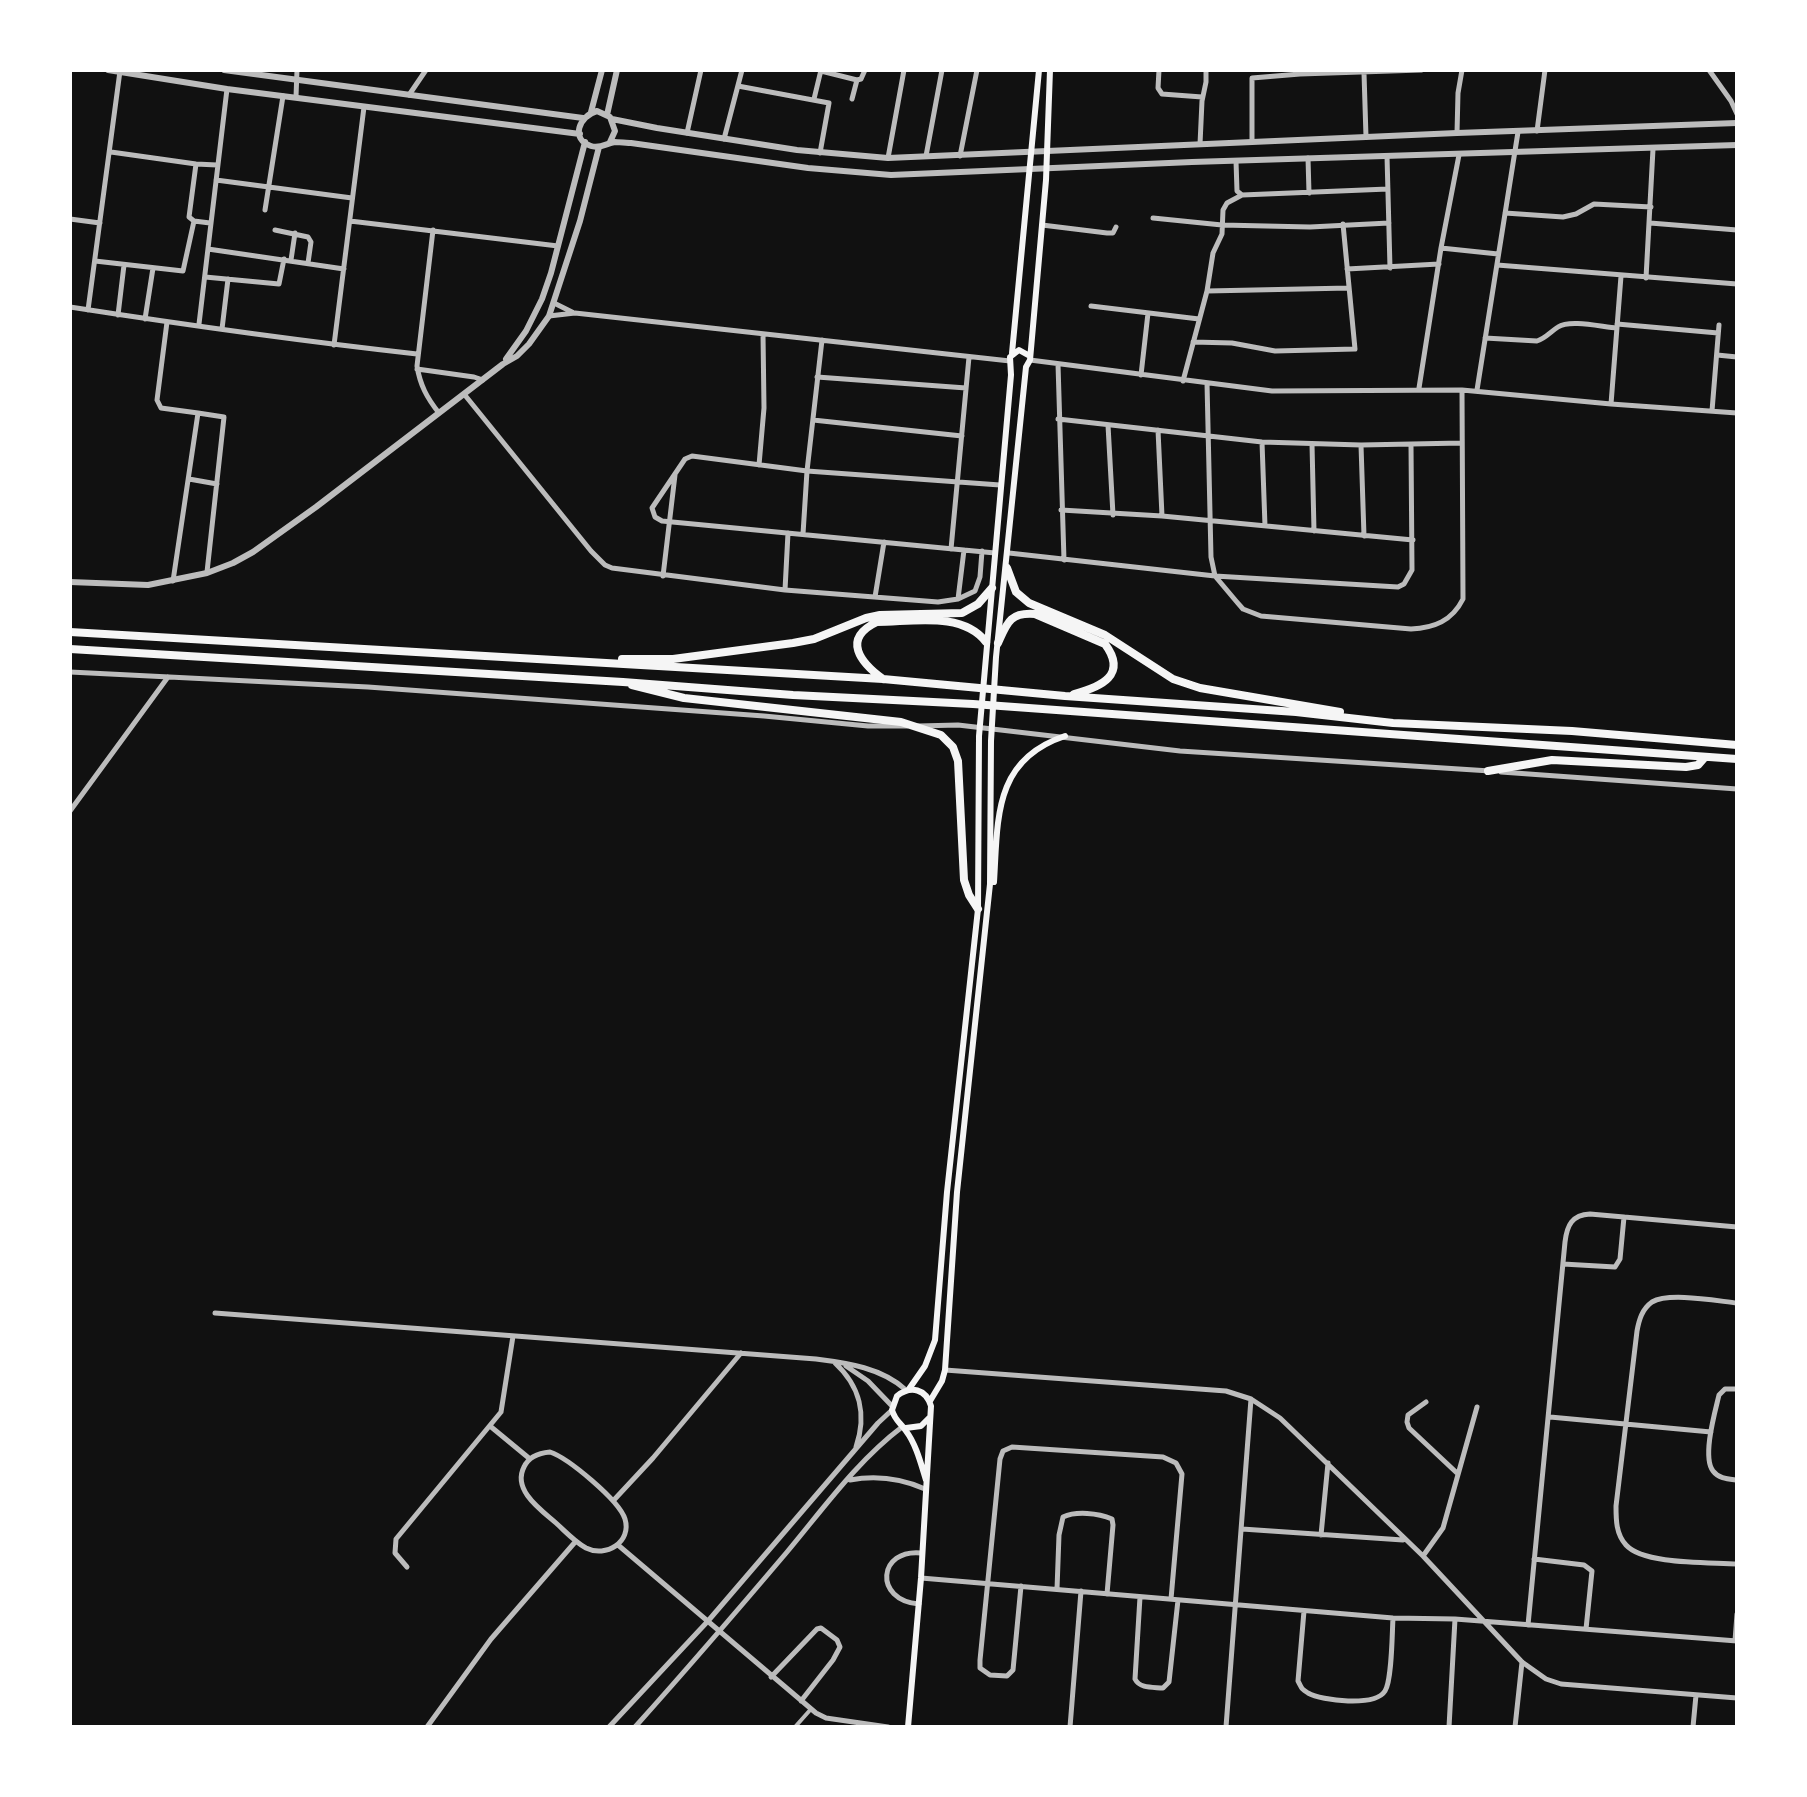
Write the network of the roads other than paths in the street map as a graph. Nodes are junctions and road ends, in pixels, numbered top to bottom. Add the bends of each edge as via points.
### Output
1 (108, 70) edge
2 (226, 70) edge
3 (426, 70) edge
4 (602, 70) edge
5 (617, 70) edge
6 (701, 70) edge
7 (742, 70) edge
8 (821, 70) edge
9 (864, 70) edge
10 (904, 70) edge
11 (942, 70) edge
12 (977, 70) edge
13 (1039, 70) edge
14 (1050, 70) edge
15 (1159, 70) edge
16 (1206, 70) edge
17 (1421, 70) edge
18 (1462, 70) edge
19 (1545, 70) edge
20 (1709, 70) edge
21 (1364, 71) edge
22 (120, 72) edge
23 (1300, 72) edge
24 (1269, 73) edge
25 (297, 75) edge
26 (857, 80) junction
27 (738, 86) junction
28 (227, 89) junction
29 (409, 95) junction
30 (283, 96) junction
31 (1202, 96) junction
32 (296, 98) junction
33 (814, 99) junction
34 (852, 99) dead end
35 (364, 108) junction
36 (591, 112) junction
37 (1737, 114) edge
38 (610, 117) junction
39 (583, 118) junction
40 (1737, 124) edge
41 (1518, 132) junction
42 (1537, 132) junction
43 (687, 133) junction
44 (1457, 133) junction
45 (1366, 137) junction
46 (582, 138) junction
47 (724, 140) junction
48 (610, 142) junction
49 (1252, 142) junction
50 (1200, 144) junction
51 (1737, 145) edge
52 (598, 147) junction
53 (1653, 149) junction
54 (1046, 150) junction
55 (1032, 151) junction
56 (110, 152) junction
57 (820, 152) junction
58 (1515, 153) junction
59 (1460, 154) junction
60 (960, 156) junction
61 (1387, 156) junction
62 (926, 157) junction
63 (888, 158) junction
64 (1308, 158) junction
65 (1236, 161) junction
66 (196, 164) junction
67 (217, 165) junction
68 (1030, 168) junction
69 (1046, 168) junction
70 (216, 180) junction
71 (269, 187) junction
72 (1388, 188) junction
73 (1310, 193) junction
74 (1242, 195) junction
75 (353, 198) junction
76 (1651, 208) junction
77 (266, 210) dead end
78 (1505, 213) junction
79 (1153, 218) dead end
80 (70, 219) edge
81 (350, 220) junction
82 (194, 221) junction
83 (210, 222) junction
84 (1389, 222) junction
85 (100, 223) junction
86 (1344, 224) junction
87 (1650, 224) junction
88 (1042, 225) junction
89 (1222, 225) junction
90 (1116, 228) dead end
91 (275, 230) dead end
92 (432, 230) junction
93 (1737, 230) edge
94 (295, 233) junction
95 (558, 246) junction
96 (1441, 248) junction
97 (208, 249) junction
98 (1498, 254) junction
99 (96, 260) junction
100 (288, 260) junction
101 (308, 263) junction
102 (1439, 264) junction
103 (124, 265) junction
104 (1496, 266) junction
105 (152, 268) junction
106 (1390, 268) junction
107 (344, 269) junction
108 (1347, 269) junction
109 (1621, 276) junction
110 (205, 277) junction
111 (1646, 278) junction
112 (228, 279) junction
113 (1737, 284) edge
114 (1348, 288) junction
115 (1207, 291) junction
116 (542, 299) junction
117 (554, 303) junction
118 (1090, 306) dead end
119 (70, 308) edge
120 (88, 310) junction
121 (536, 312) junction
122 (574, 313) junction
123 (1148, 313) junction
124 (118, 314) junction
125 (549, 316) junction
126 (146, 319) junction
127 (1199, 319) junction
128 (166, 322) junction
129 (1719, 325) dead end
130 (199, 326) junction
131 (1617, 326) junction
132 (222, 329) junction
133 (1718, 333) junction
134 (763, 334) junction
135 (1485, 338) junction
136 (822, 340) junction
137 (1193, 342) junction
138 (334, 345) junction
139 (417, 354) junction
140 (1717, 355) junction
141 (968, 357) junction
142 (1737, 357) edge
143 (1011, 360) junction
144 (1028, 361) junction
145 (503, 364) junction
146 (1058, 364) junction
147 (418, 369) junction
148 (1141, 375) junction
149 (816, 377) junction
150 (482, 380) junction
151 (1183, 380) junction
152 (1207, 383) junction
153 (966, 388) junction
154 (1419, 390) junction
155 (1462, 390) junction
156 (1477, 391) junction
157 (464, 394) junction
158 (1611, 404) junction
159 (440, 412) junction
160 (1712, 412) junction
161 (1737, 413) edge
162 (198, 414) junction
163 (1058, 419) junction
164 (813, 420) junction
165 (1108, 425) junction
166 (1158, 430) junction
167 (962, 436) junction
168 (1209, 437) junction
169 (1262, 442) junction
170 (1462, 443) junction
171 (1312, 444) junction
172 (1361, 445) junction
173 (1411, 445) junction
174 (759, 465) junction
175 (807, 471) junction
176 (676, 472) junction
177 (188, 479) junction
178 (958, 482) junction
179 (218, 484) junction
180 (1000, 486) junction
181 (1061, 510) junction
182 (1114, 514) junction
183 (1162, 516) junction
184 (671, 522) junction
185 (1210, 522) junction
186 (1264, 526) junction
187 (1314, 531) junction
188 (788, 533) junction
189 (804, 534) junction
190 (1364, 536) junction
191 (1412, 540) junction
192 (884, 542) junction
193 (952, 548) junction
194 (964, 550) junction
195 (982, 551) junction
196 (995, 552) junction
197 (1008, 553) junction
198 (1064, 560) junction
199 (1007, 568) junction
200 (207, 573) junction
201 (663, 576) junction
202 (1215, 576) junction
203 (172, 581) junction
204 (70, 582) edge
205 (992, 588) junction
206 (785, 590) junction
207 (875, 597) junction
208 (958, 599) junction
209 (70, 632) edge
210 (986, 642) junction
211 (998, 643) junction
212 (70, 649) edge
213 (516, 657) junction
214 (70, 672) edge
215 (168, 677) junction
216 (883, 679) junction
217 (623, 682) junction
218 (1065, 696) junction
219 (1394, 722) junction
220 (917, 726) junction
221 (1064, 736) junction
222 (1737, 744) edge
223 (1705, 757) junction
224 (1737, 760) edge
225 (1488, 771) junction
226 (1737, 789) edge
227 (70, 811) edge
228 (978, 909) junction
229 (984, 937) junction
230 (1624, 1217) junction
231 (1737, 1228) edge
232 (1563, 1264) junction
233 (1737, 1303) edge
234 (216, 1313) dead end
235 (513, 1336) junction
236 (741, 1353) junction
237 (836, 1362) junction
238 (945, 1370) junction
239 (1737, 1389) edge
240 (908, 1390) junction
241 (1251, 1398) junction
242 (930, 1401) junction
243 (1426, 1402) dead end
244 (1477, 1407) dead end
245 (892, 1408) junction
246 (1550, 1417) junction
247 (929, 1418) junction
248 (1625, 1423) junction
249 (490, 1426) junction
250 (904, 1427) junction
251 (1712, 1432) junction
252 (854, 1450) junction
253 (530, 1459) junction
254 (1328, 1463) junction
255 (1458, 1474) junction
256 (847, 1480) junction
257 (926, 1480) junction
258 (1737, 1480) edge
259 (925, 1490) junction
260 (613, 1501) junction
261 (1242, 1529) junction
262 (1321, 1535) junction
263 (1406, 1540) junction
264 (576, 1541) junction
265 (618, 1545) junction
266 (922, 1553) junction
267 (1423, 1556) junction
268 (1534, 1559) junction
269 (1737, 1564) edge
270 (407, 1567) dead end
271 (921, 1578) junction
272 (989, 1584) junction
273 (1021, 1586) junction
274 (1057, 1588) junction
275 (1081, 1591) junction
276 (1107, 1594) junction
277 (1140, 1597) junction
278 (1175, 1599) junction
279 (919, 1604) junction
280 (1236, 1605) junction
281 (1304, 1611) junction
282 (1737, 1614) edge
283 (1393, 1618) junction
284 (1455, 1619) junction
285 (708, 1621) junction
286 (1484, 1621) junction
287 (1528, 1625) junction
288 (1586, 1629) junction
289 (720, 1632) junction
290 (1736, 1641) edge
291 (1522, 1662) junction
292 (771, 1677) junction
293 (1696, 1695) junction
294 (1737, 1698) edge
295 (801, 1701) junction
296 (811, 1709) junction
297 (427, 1727) edge
298 (608, 1727) edge
299 (636, 1727) edge
300 (795, 1727) edge
301 (888, 1727) edge
302 (908, 1727) edge
303 (1070, 1727) edge
304 (1226, 1727) edge
305 (1449, 1727) edge
306 (1515, 1727) edge
307 (1693, 1727) edge

1 - 22 street
2 - 25 street
3 - 29 street
4 - 36 street
5 - 38 street
6 - 43 street
7 - 27 street
8 - 26 street
8 - 33 street
9 - 26 street
10 - 63 street
11 - 62 street
12 - 60 street
13 - 55 main road
14 - 54 main road
15 - 31 street via 1162,94
16 - 31 street
17 - 21 street
18 - 44 street
19 - 42 street
20 - 37 street
21 - 23 street
21 - 45 street
22 - 28 street
22 - 56 street
23 - 24 street
24 - 49 street via 1251,82
25 - 29 street
25 - 32 street
26 - 34 street
27 - 33 street
27 - 47 street
28 - 30 street
28 - 67 street
29 - 39 street
30 - 32 street
30 - 71 street
31 - 50 street
32 - 35 street
33 - 57 street via 830,107
35 - 46 street
35 - 75 street
36 - 38 street
36 - 39 street
38 - 43 street
38 - 48 street
39 - 46 street
40 - 42 street
41 - 42 street
41 - 44 street
41 - 58 street
43 - 47 street
44 - 45 street
45 - 49 street
46 - 52 street
46 - 95 street
47 - 57 street
48 - 52 street
48 - 68 street via 866,174
49 - 50 street
50 - 54 street
51 - 53 street
52 - 117 street
53 - 58 street
53 - 76 street
54 - 55 street
54 - 69 main road
55 - 60 street
55 - 68 main road
56 - 66 street
56 - 85 street
57 - 63 street
58 - 59 street
58 - 78 street
59 - 61 street
59 - 96 street
60 - 62 street
61 - 64 street
61 - 72 street
62 - 63 street
64 - 65 street
64 - 73 street
65 - 69 street
65 - 74 street
66 - 67 street
66 - 82 street via 188,214
67 - 70 street
68 - 69 street
68 - 143 main road
69 - 88 main road
70 - 71 street
70 - 83 street
71 - 75 street
71 - 77 street
72 - 73 street
72 - 84 street
73 - 74 street
74 - 89 street via 1226,204
75 - 81 street
76 - 78 street via 1594,204 1563,218
76 - 87 street
78 - 98 street
79 - 89 street
80 - 85 street
81 - 92 street
81 - 107 street
82 - 83 street
82 - 105 street via 185,269
83 - 97 street
84 - 86 street
84 - 106 street
85 - 99 street
86 - 89 street
86 - 108 street
87 - 93 street
87 - 111 street
88 - 90 street via 1112,234
88 - 144 main road
89 - 115 street
91 - 94 street
92 - 95 street
92 - 139 street
94 - 100 street
94 - 101 street via 308,237
95 - 116 street
96 - 98 street
96 - 102 street
97 - 100 street
97 - 110 street
98 - 104 street
99 - 103 street
99 - 120 street
100 - 101 street
100 - 112 street via 279,284
101 - 107 street
102 - 106 street
102 - 154 street
103 - 105 street
103 - 124 street
104 - 109 street
104 - 135 street
105 - 126 street
106 - 108 street
107 - 138 street
108 - 114 street
109 - 111 street
109 - 131 street
110 - 112 street
110 - 130 street
111 - 113 street
112 - 132 street
114 - 115 street
114 - 137 street via 1355,350
115 - 127 street
116 - 117 street
116 - 121 street
117 - 122 street
117 - 125 street
118 - 123 street
119 - 120 street
120 - 124 street
121 - 125 street
121 - 145 street
122 - 125 street
122 - 134 street
123 - 127 street
123 - 148 street
124 - 126 street
125 - 145 street via 518,356
126 - 128 street
127 - 137 street
128 - 130 street
128 - 162 street via 159,405
129 - 133 street
130 - 132 street
131 - 133 street
131 - 135 street via 1562,324 1537,342
131 - 158 street
132 - 138 street
133 - 140 street
134 - 136 street
134 - 174 street
135 - 156 street
136 - 141 street
136 - 149 street
137 - 151 street
138 - 139 street
139 - 147 street
140 - 142 street
140 - 160 street
141 - 143 street
141 - 153 street
143 - 144 main road via 1016,368
143 - 144 main road via 1020,350
143 - 180 main road
144 - 146 street
144 - 197 main road
145 - 150 street
146 - 148 street
146 - 163 street
147 - 150 street
147 - 159 street
148 - 151 street
149 - 153 street
149 - 164 street
150 - 157 street
151 - 152 street
152 - 154 street via 1288,392
152 - 168 street
153 - 167 street
154 - 155 street
155 - 156 street
155 - 170 street
156 - 158 street
157 - 159 street
157 - 201 street via 598,559 612,568
158 - 160 street
159 - 200 street via 253,552
160 - 161 street
162 - 177 street
162 - 179 street via 224,417
163 - 165 street
163 - 181 street
164 - 167 street
164 - 175 street
165 - 166 street
165 - 182 street
166 - 168 street
166 - 183 street
167 - 178 street
168 - 169 street
168 - 185 street
169 - 171 street
169 - 186 street
170 - 173 street
170 - 202 street via 1463,600 1435,626 1252,614
171 - 172 street
171 - 187 street
172 - 173 street
172 - 190 street
173 - 191 street
174 - 175 street
174 - 176 street via 692,456
175 - 178 street
175 - 189 street
176 - 184 street
176 - 184 street via 652,508 655,517
177 - 179 street
177 - 203 street
178 - 180 street
178 - 193 street
179 - 200 street
180 - 196 main road
181 - 182 street
181 - 198 street
182 - 183 street
183 - 185 street
184 - 188 street
184 - 201 street
185 - 186 street
185 - 202 street
186 - 187 street
187 - 190 street
188 - 189 street
188 - 206 street
189 - 192 street
190 - 191 street
191 - 202 street via 1412,570 1404,584
192 - 193 street
192 - 207 street
193 - 194 street
194 - 195 street
194 - 208 street
195 - 196 street
195 - 208 street via 976,589
196 - 205 main road
197 - 198 street
197 - 199 main road
198 - 202 street
199 - 211 main road
199 - 219 highway via 1028,604 1105,635 1173,679
200 - 203 street
201 - 206 street
203 - 204 street
205 - 210 main road
205 - 213 highway via 962,613 880,615 793,643 673,659
206 - 207 street
207 - 208 street
209 - 213 highway
210 - 216 highway via 952,621 877,622 861,634 858,653
210 - 228 main road
211 - 218 highway via 1022,613 1104,644 1114,664 1111,675 1104,684
211 - 229 main road
212 - 217 highway
213 - 216 highway
214 - 215 street
215 - 220 street
215 - 227 street
216 - 218 highway
217 - 220 highway via 684,698
217 - 223 highway
218 - 219 highway
219 - 222 highway
220 - 221 street
220 - 228 highway via 942,735 958,761 963,872
221 - 225 street via 1180,751
221 - 229 main road via 1026,758 1006,784
223 - 224 highway
223 - 225 highway via 1686,768 1552,760
225 - 226 street
228 - 240 main road via 935,1340
229 - 238 main road
230 - 231 street
230 - 232 street via 1574,1218
230 - 232 street via 1615,1266
232 - 246 street
233 - 248 street via 1659,1299 1646,1308 1638,1322
234 - 235 street
235 - 236 street
235 - 249 street via 504,1403
236 - 237 street
236 - 260 street
237 - 240 street via 889,1376
237 - 245 street via 868,1381
237 - 252 street via 860,1402
238 - 241 street
238 - 242 main road
239 - 251 street via 1720,1392
240 - 242 main road
240 - 245 main road
241 - 254 street
241 - 261 street
242 - 247 main road
243 - 255 street via 1407,1422
244 - 255 street
245 - 250 main road
245 - 252 street
246 - 248 street
246 - 268 street
247 - 250 main road
247 - 257 main road
248 - 251 street
248 - 269 street via 1616,1524 1626,1546 1652,1558
249 - 253 street
249 - 270 street via 396,1540 395,1553
250 - 256 street
250 - 257 main road
251 - 258 street via 1712,1468
252 - 285 street
253 - 260 street via 556,1454
253 - 264 street via 522,1473 529,1498
254 - 262 street
254 - 263 street
255 - 267 street via 1443,1528
256 - 259 street via 879,1477
256 - 289 street
257 - 259 main road
259 - 266 main road
260 - 265 street via 626,1521
261 - 262 street
261 - 280 street
262 - 263 street
263 - 267 street
264 - 265 street via 600,1552
264 - 297 street via 491,1639
265 - 285 street
266 - 271 main road
266 - 279 street via 899,1556 886,1576 896,1597
267 - 286 street
268 - 287 street
268 - 288 street via 1592,1570
271 - 272 street
271 - 279 main road
272 - 273 street
272 - 273 street via 980,1668 1001,1677 1012,1670
272 - 278 street via 1000,1459 1007,1448 1164,1457 1182,1474
273 - 274 street
274 - 275 street
274 - 276 street via 1063,1517 1105,1516 1113,1525
275 - 276 street
275 - 303 street
276 - 277 street
277 - 278 street
277 - 278 street via 1136,1682 1164,1688
278 - 280 street
279 - 302 main road
280 - 281 street
280 - 304 street
281 - 283 street
281 - 283 street via 1299,1686 1332,1699 1372,1701 1384,1692
282 - 290 street
283 - 284 street
284 - 286 street
284 - 305 street
285 - 289 street
285 - 298 street
286 - 287 street
286 - 291 street
287 - 288 street
288 - 290 street
289 - 292 street
289 - 299 street
291 - 293 street via 1561,1684
291 - 306 street
292 - 295 street
292 - 295 street via 817,1629 831,1634 840,1647
293 - 294 street
293 - 307 street
295 - 296 street
296 - 300 street
296 - 301 street via 826,1718

